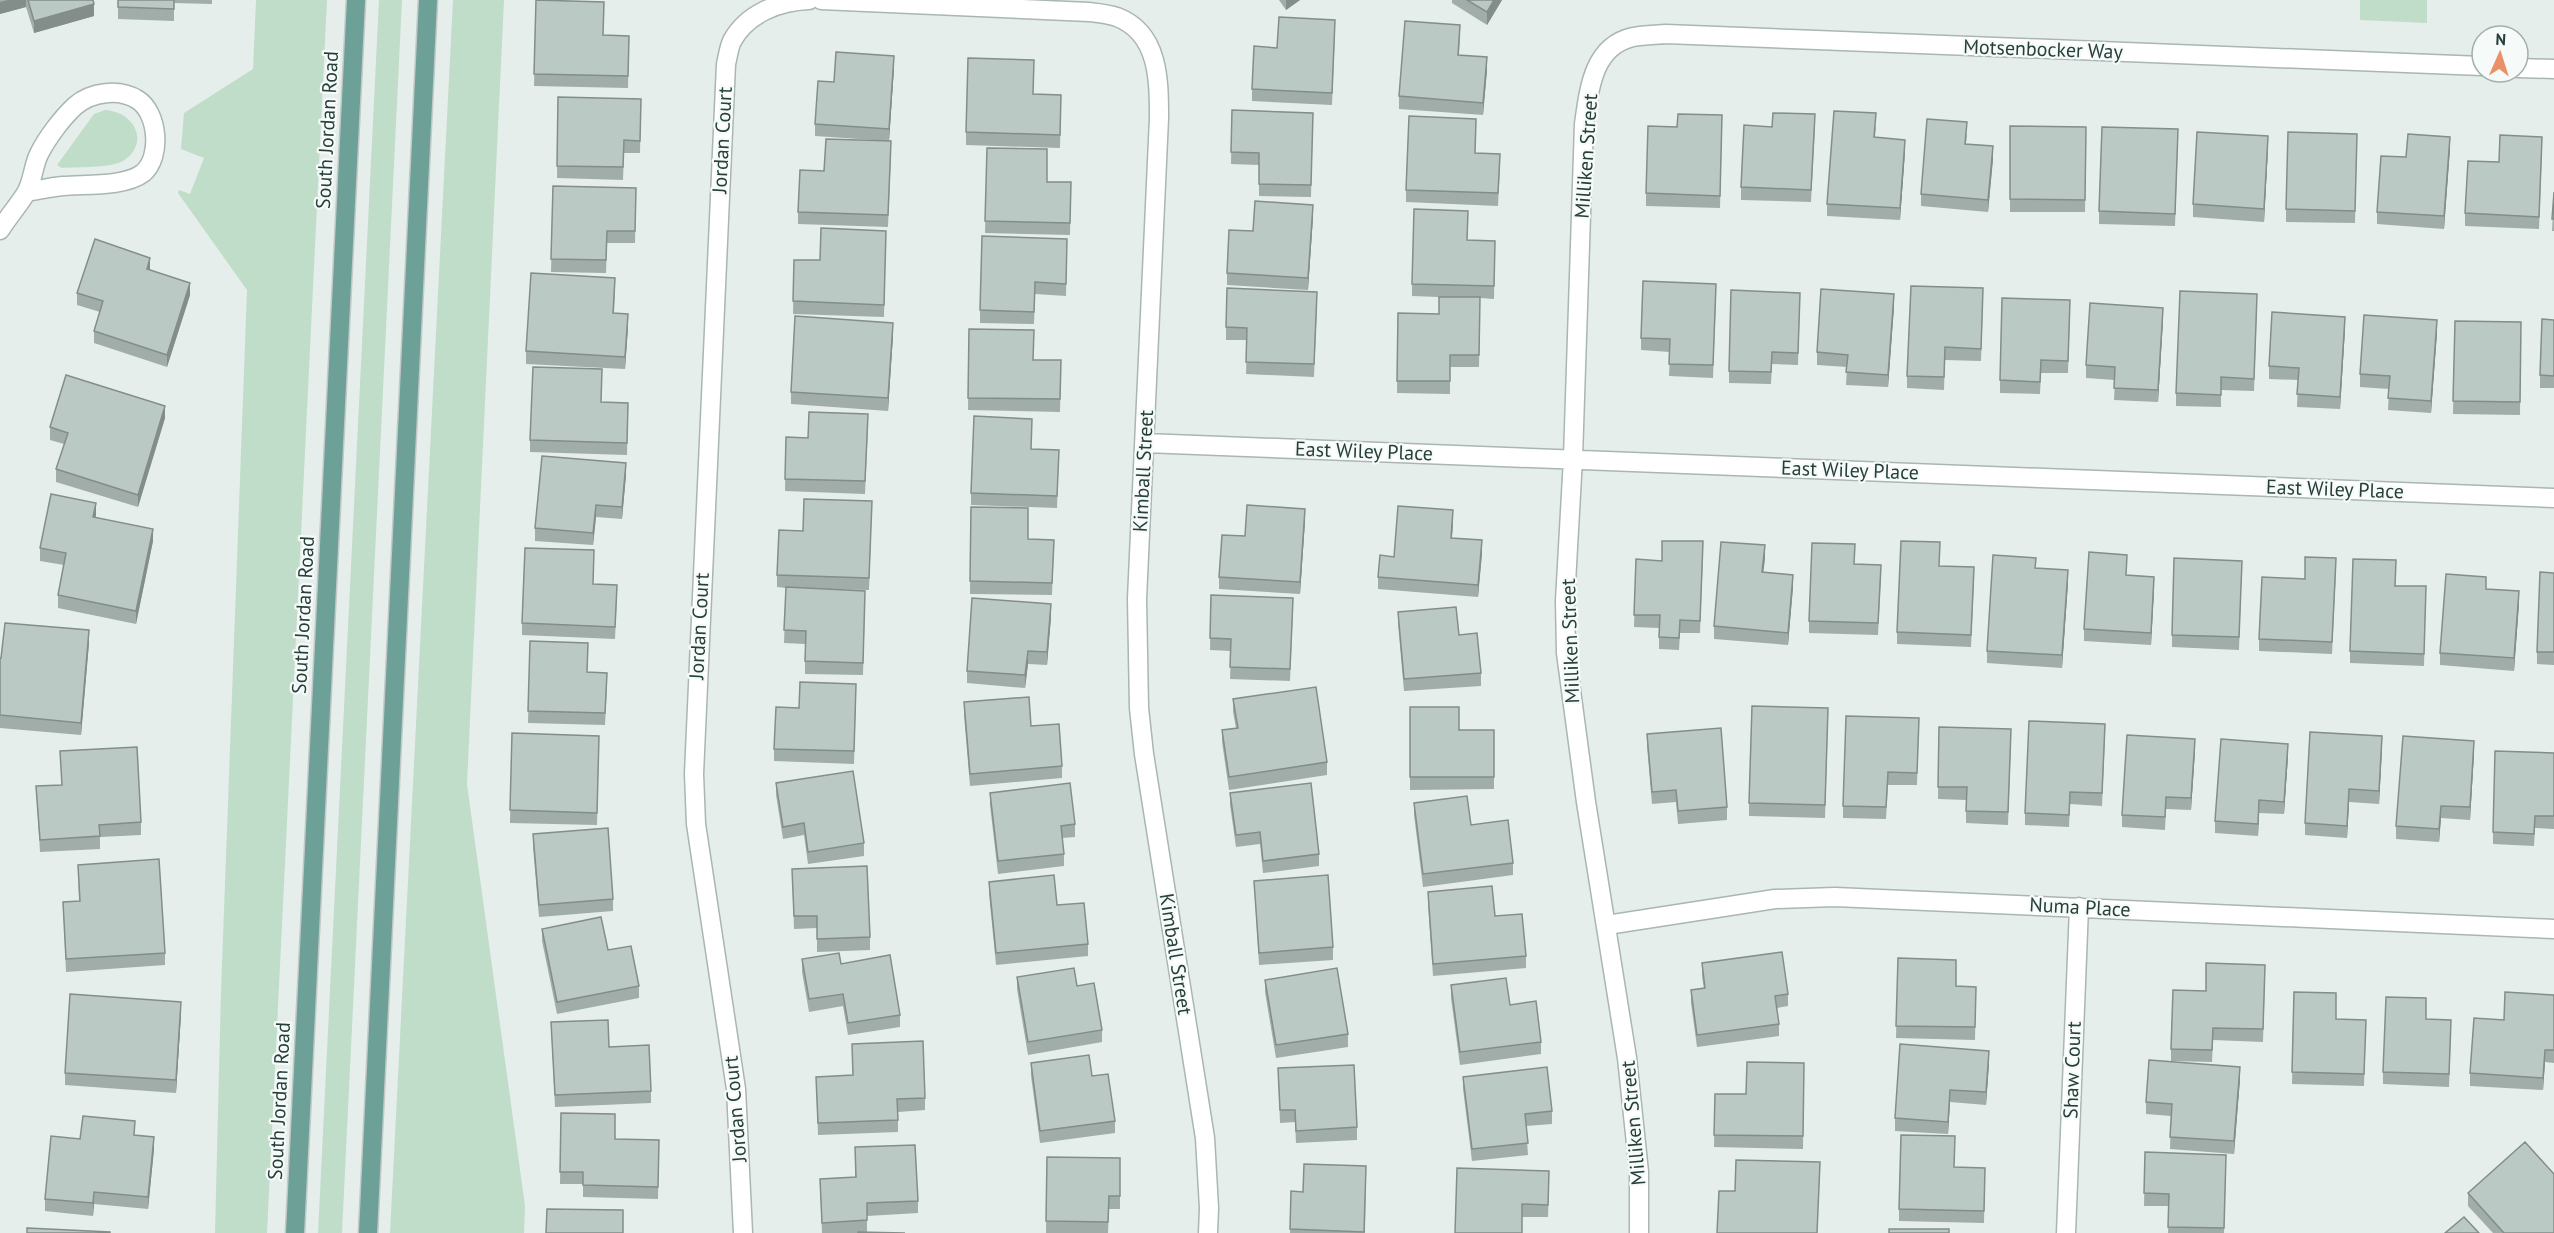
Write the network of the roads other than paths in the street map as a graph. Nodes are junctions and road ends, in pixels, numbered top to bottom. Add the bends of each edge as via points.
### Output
1 (356, 0) edge
2 (428, 0) edge
3 (809, 0) edge
4 (821, 0) edge
5 (1607, 50) joint
6 (2470, 66) edge
7 (2530, 68) edge
8 (2554, 69) edge
9 (27, 192) junction
10 (0, 230) edge
11 (1145, 443) junction
12 (1573, 458) junction
13 (2554, 498) edge
14 (2079, 907) junction
15 (1607, 925) junction
16 (2554, 929) edge
17 (296, 1233) edge
18 (368, 1233) edge
19 (743, 1233) edge
20 (1208, 1233) edge
21 (1640, 1233) edge
22 (2066, 1233) edge

1 - 17 main road, South Jordan Road
2 - 18 main road
3 - 19 street, Jordan Court via 772,7 747,22 732,41 726,64 694,736 696,824 736,1089
4 - 11 street, Kimball Street via 1089,12 1118,18 1140,31 1152,53 1159,80
5 - 6 street, Motsenbocker Way via 1632,37 1666,34
5 - 12 street, Milliken Street via 1589,90 1584,124
7 - 8 street
9 - 9 street via 129,180 143,173 153,158 156,137 152,120 140,101 122,93 106,93 91,96 75,106 39,154
9 - 10 street
11 - 12 street, East Wiley Place
11 - 20 street, Kimball Street via 1137,599 1139,708 1205,1138
12 - 13 street, East Wiley Place
12 - 15 street, Milliken Street via 1566,653
14 - 15 street, Numa Place via 1835,897 1776,899
14 - 16 street, Numa Place
14 - 22 street, Shaw Court
15 - 21 street, Milliken Street via 1627,1058 1639,1172

